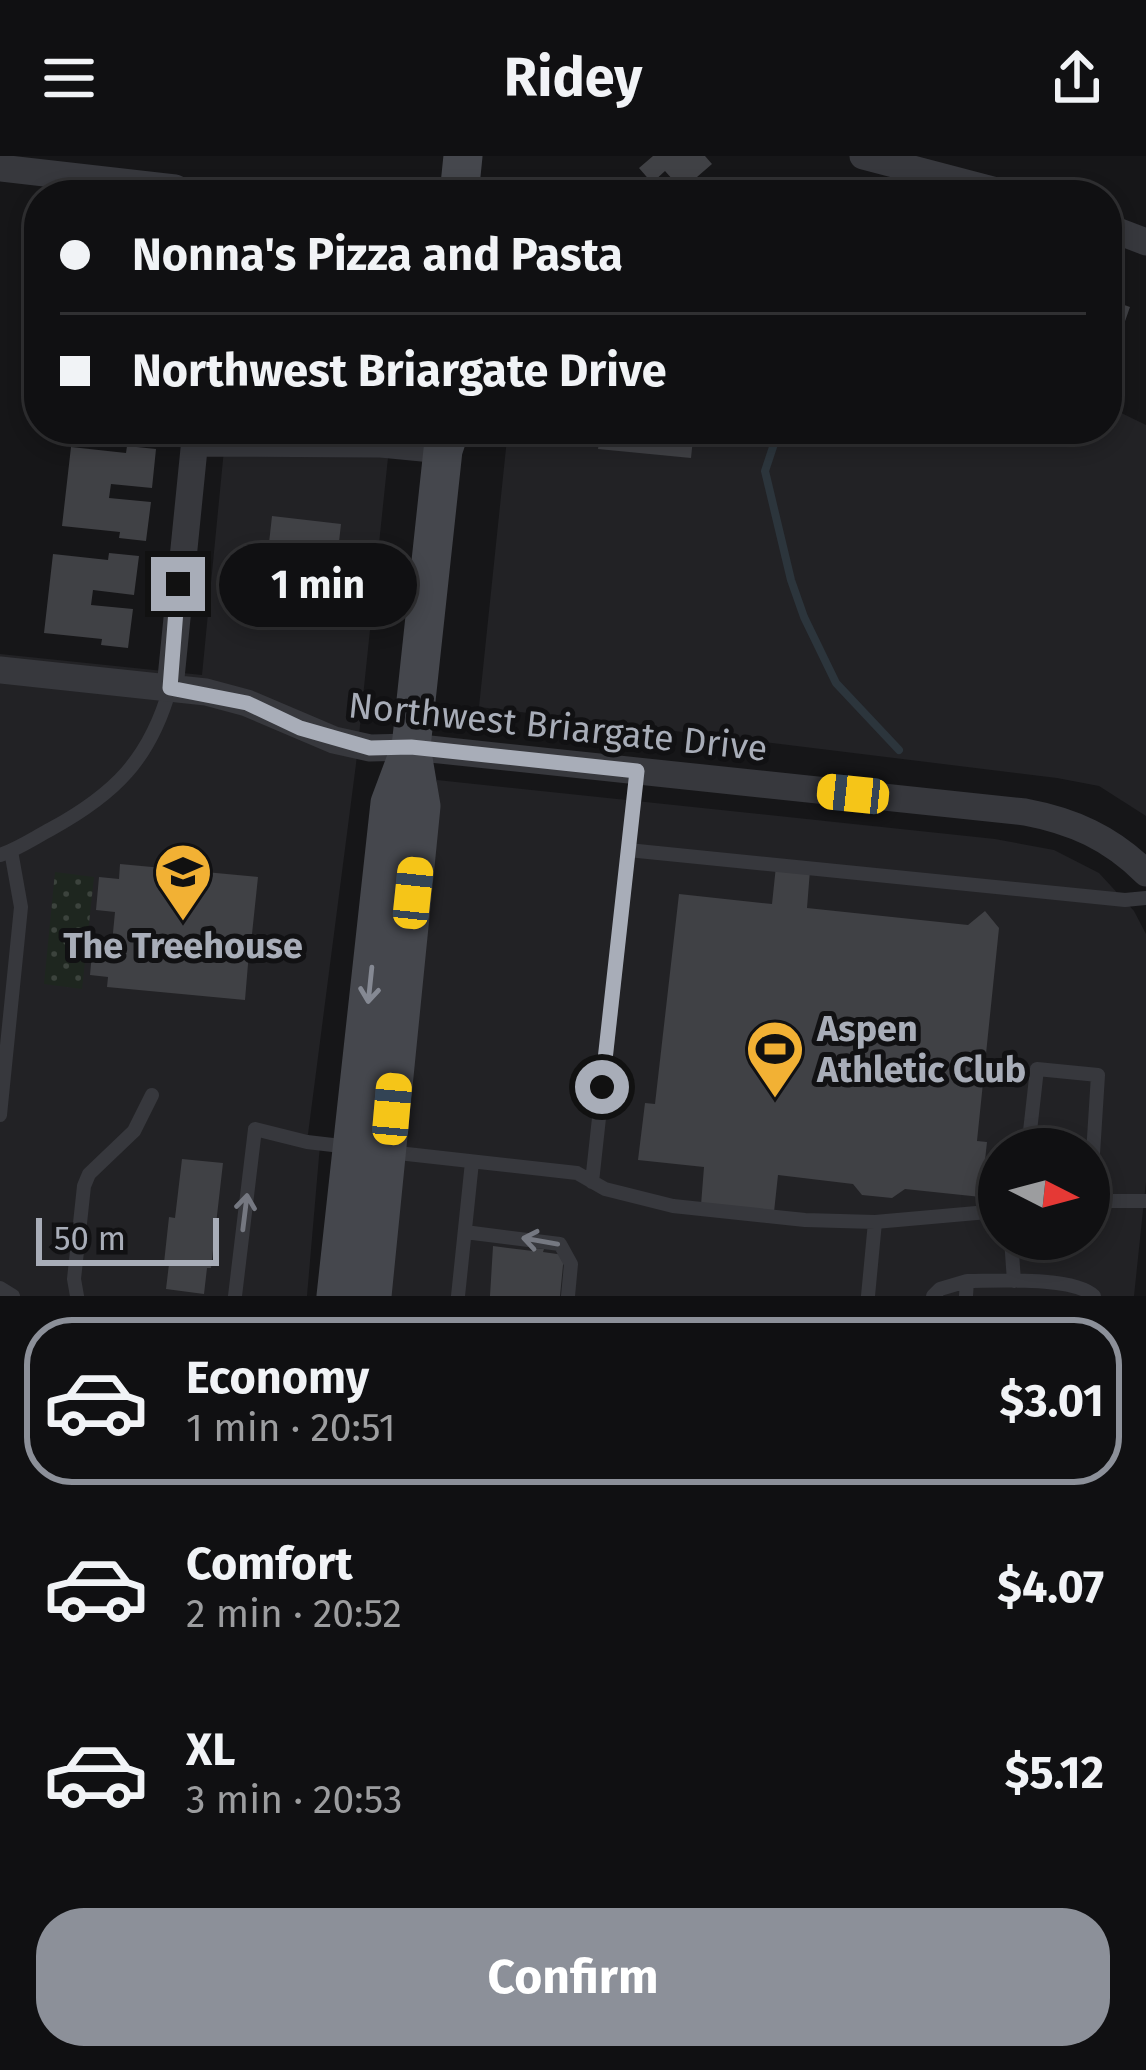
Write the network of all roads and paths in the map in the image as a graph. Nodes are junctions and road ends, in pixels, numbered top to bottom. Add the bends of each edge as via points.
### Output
1 (863, 156) edge
2 (0, 168) edge
3 (105, 180) edge
4 (955, 180) edge
5 (194, 444) edge
6 (444, 444) edge
7 (0, 670) edge
8 (170, 688) junction
9 (411, 747) junction
10 (637, 771) junction
11 (628, 850) junction
12 (6, 853) edge
13 (1146, 873) edge
14 (1146, 898) edge
15 (152, 1095) dead end
16 (0, 1115) edge
17 (1030, 1128) edge
18 (1095, 1128) edge
19 (370, 1150) junction
20 (472, 1162) junction
21 (592, 1182) junction
22 (1110, 1201) edge
23 (1146, 1202) edge
24 (978, 1212) edge
25 (875, 1222) junction
26 (465, 1232) junction
27 (1012, 1260) edge
28 (1014, 1281) junction
29 (0, 1288) edge
30 (967, 1289) edge
31 (14, 1296) edge
32 (77, 1296) edge
33 (235, 1296) edge
34 (336, 1296) edge
35 (372, 1296) edge
36 (458, 1296) edge
37 (568, 1296) edge
38 (868, 1296) edge
39 (933, 1296) edge
40 (1094, 1296) edge

1 - 4 street
2 - 3 street
5 - 8 street
6 - 9 main road
7 - 8 street, Northwest Briargate Drive
8 - 9 street, Northwest Briargate Drive via 247,703 334,740
8 - 12 lane via 140,759 104,797
9 - 10 street, Northwest Briargate Drive
9 - 19 main road via 421,806
10 - 11 lane
10 - 13 street, Northwest Briargate Drive via 1056,818 1116,846
11 - 14 lane
11 - 21 lane
12 - 16 lane via 21,907
15 - 32 lane via 134,1131 84,1186
17 - 18 lane via 1037,1069 1098,1075
19 - 20 lane
33 -> 19 lane via 255,1129
19 - 34 main road
19 - 35 main road
20 - 21 lane
20 - 26 lane
21 - 25 lane via 673,1206
22 - 23 lane
24 - 25 lane
25 - 38 lane
26 - 36 lane
37 -> 26 lane via 571,1264 560,1244
27 - 28 lane
28 - 30 lane
28 - 40 lane via 1070,1285
29 - 31 lane
30 - 39 lane via 940,1288

